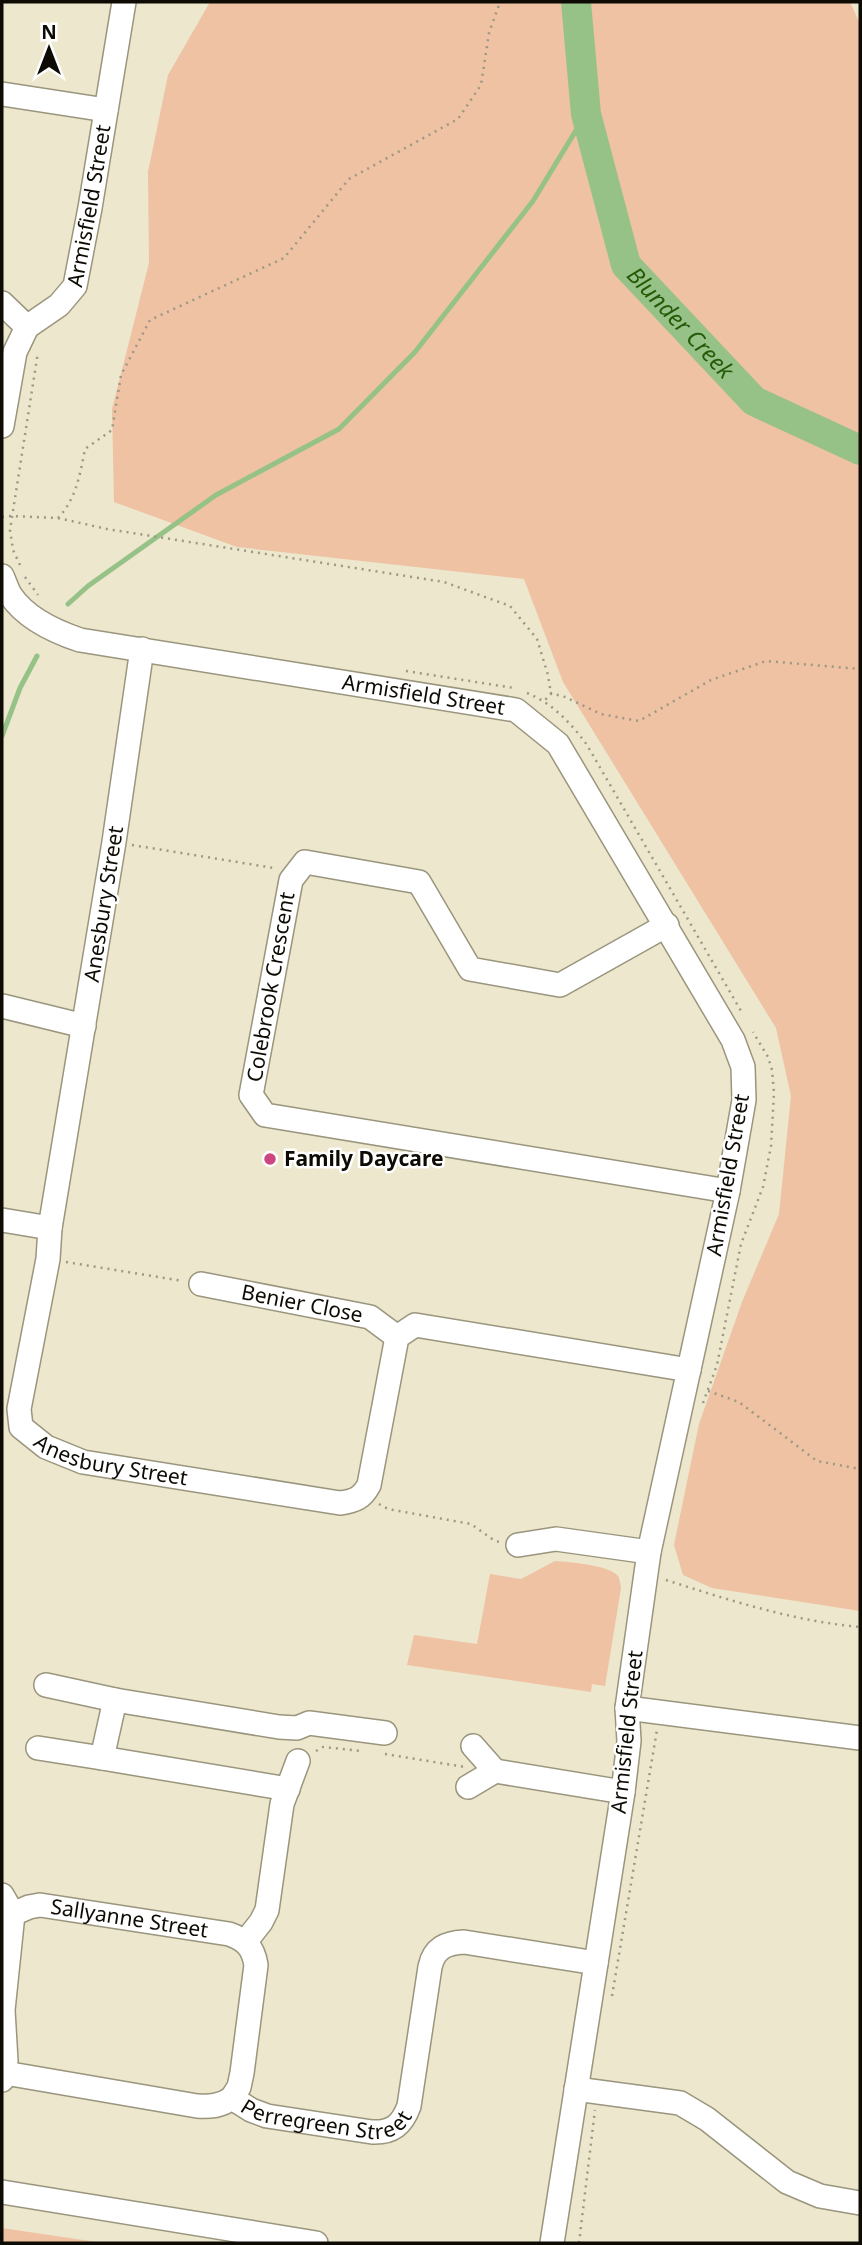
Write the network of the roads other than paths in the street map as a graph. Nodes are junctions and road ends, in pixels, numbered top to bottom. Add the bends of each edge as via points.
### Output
1 (124, 2) edge
2 (2, 94) edge
3 (106, 110) junction
4 (2, 303) edge
5 (34, 336) junction
6 (3, 411) edge
7 (2, 576) edge
8 (142, 649) junction
9 (667, 925) junction
10 (2, 1006) edge
11 (84, 1026) junction
12 (728, 1191) junction
13 (2, 1220) edge
14 (50, 1228) junction
15 (201, 1284) road end
16 (397, 1336) junction
17 (689, 1370) junction
18 (11, 1429) edge
19 (518, 1545) road end
20 (649, 1552) junction
21 (46, 1685) dead end
22 (115, 1700) junction
23 (627, 1708) junction
24 (860, 1738) edge
25 (384, 1743) road end
26 (472, 1746) dead end
27 (38, 1748) dead end
28 (102, 1758) junction
29 (298, 1761) road end
30 (495, 1771) junction
31 (468, 1787) dead end
32 (288, 1789) junction
33 (623, 1792) junction
34 (8, 1905) edge
35 (246, 1941) junction
36 (596, 1963) junction
37 (3, 2077) edge
38 (587, 2091) junction
39 (232, 2098) junction
40 (2, 2192) edge
41 (860, 2203) edge
42 (316, 2243) edge
43 (552, 2243) edge

1 - 3 street, Armisfield Street
2 - 3 street
3 - 5 street, Armisfield Street via 75,286
4 - 5 street
5 - 6 street via 15,352
7 - 8 street, Armisfield Street via 12,597 62,634
8 - 9 street, Armisfield Street via 516,710 558,744
8 - 11 street, Anesbury Street
9 - 12 street, Armisfield Street via 733,1040 743,1066 744,1100
9 - 12 street, Colebrook Crescent via 560,985 470,969 419,883 305,862 291,880 251,1095 265,1115
10 - 11 street
11 - 14 street, Anesbury Street
12 - 17 street, Armisfield Street
13 - 14 street
14 - 18 street, Anesbury Street via 19,1409
15 - 16 street, Benier Close via 370,1317
16 - 17 street via 415,1325
16 - 18 street, Anesbury Street via 369,1485 353,1502 83,1462
17 - 20 street, Armisfield Street
19 - 20 street via 556,1539
20 - 23 street, Armisfield Street
21 - 22 street
22 - 25 street via 279,1727 309,1723
22 - 28 street
23 - 24 street
23 - 33 street, Armisfield Street via 629,1741
26 - 30 street
27 - 28 street
28 - 32 street
29 - 32 street
30 - 31 street
30 - 33 street
32 - 35 street via 267,1910
33 - 36 street, Armisfield Street
34 - 35 street, Sallyanne Street via 229,1934
34 - 37 street
35 - 39 street via 256,1965 242,2073
36 - 38 street, Armisfield Street
36 - 39 street, Perregreen Street via 464,1942 440,1947 430,1967 409,2106 403,2120 390,2130 372,2132 267,2116
37 - 39 street, Perregreen Street via 197,2106 214,2106
38 - 41 street via 680,2103 787,2182 820,2196
38 - 43 street, Armisfield Street
40 - 42 street

